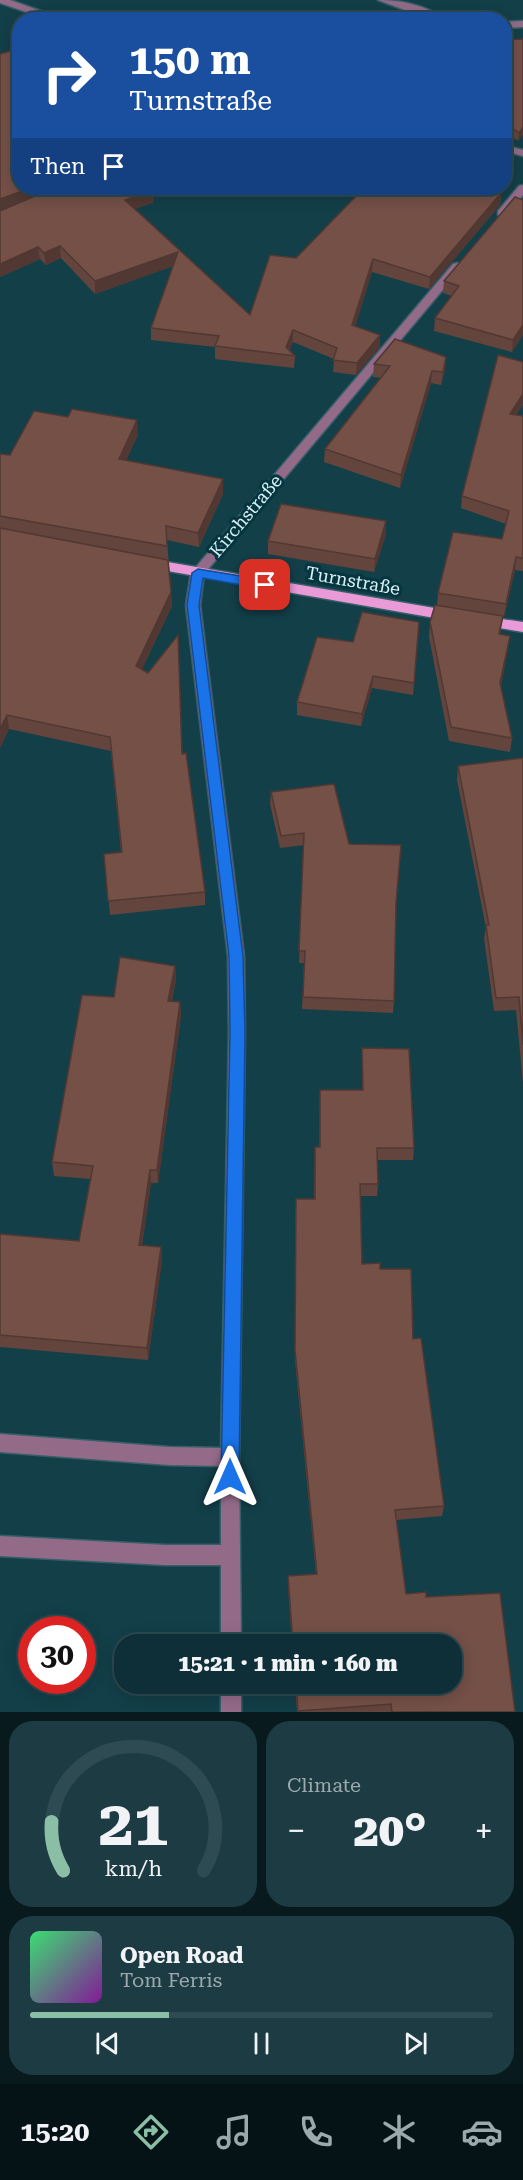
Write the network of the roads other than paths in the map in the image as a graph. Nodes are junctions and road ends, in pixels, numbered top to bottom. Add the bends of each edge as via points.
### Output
1 (0, 0) edge
2 (383, 0) edge
3 (11, 4) junction
4 (0, 11) edge
5 (36, 12) edge
6 (423, 12) edge
7 (523, 188) edge
8 (493, 224) edge
9 (463, 259) edge
10 (140, 562) edge
11 (198, 573) junction
12 (523, 627) edge
13 (0, 1443) edge
14 (230, 1457) junction
15 (0, 1546) edge
16 (230, 1555) junction
17 (231, 1634) edge
18 (231, 1694) edge
19 (231, 1712) edge

1 - 3 street
2 - 6 street
3 - 4 street
3 - 5 street
7 - 8 street
9 - 11 street, Kirchstraße
10 - 11 main road, Turnstraße
11 - 12 main road, Turnstraße
11 - 14 street, Kirchstraße via 193,605 236,956
13 - 14 street
14 - 16 street, Kirchstraße
15 - 16 street
16 - 17 street, Kirchstraße
18 - 19 street

